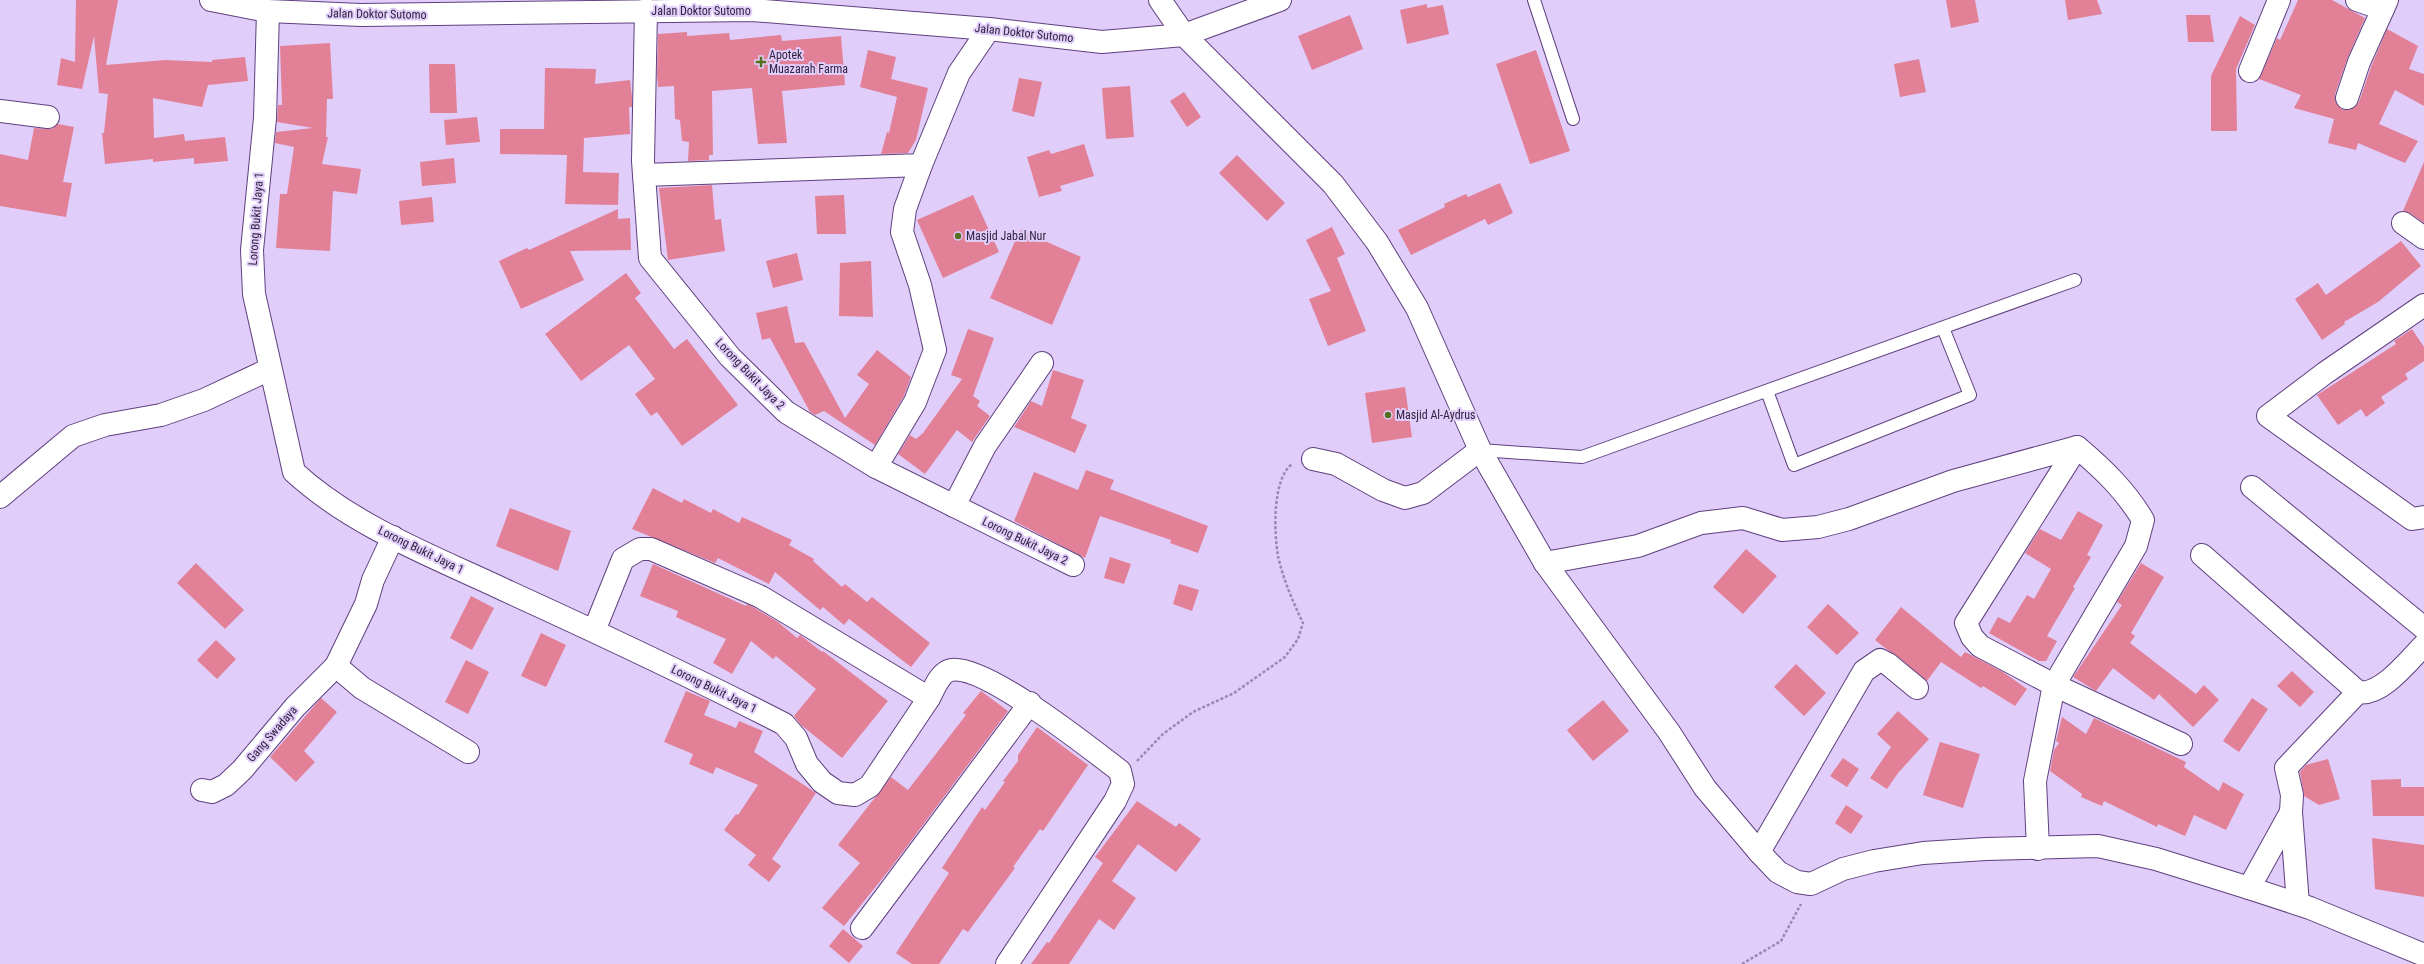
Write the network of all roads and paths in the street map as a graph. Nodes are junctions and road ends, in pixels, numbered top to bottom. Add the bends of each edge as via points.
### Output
1 (211, 0) edge
2 (1160, 0) edge
3 (1280, 0) edge
4 (1534, 0) edge
5 (2279, 0) edge
6 (2357, 0) edge
7 (2385, 5) edge
8 (442, 8) edge
9 (268, 10) junction
10 (646, 10) junction
11 (989, 29) junction
12 (1184, 35) junction
13 (2250, 71) dead end
14 (2347, 98) dead end
15 (0, 111) edge
16 (48, 117) dead end
17 (1573, 119) dead end
18 (921, 165) junction
19 (644, 174) junction
20 (2403, 223) dead end
21 (2424, 238) edge
22 (2075, 280) dead end
23 (2424, 305) edge
24 (1943, 328) junction
25 (1042, 363) dead end
26 (270, 370) junction
27 (1767, 391) junction
28 (2077, 447) junction
29 (1480, 450) junction
30 (1313, 459) joint
31 (876, 467) junction
32 (2252, 486) dead end
33 (0, 497) edge
34 (954, 506) junction
35 (2424, 517) edge
36 (393, 537) junction
37 (2202, 555) dead end
38 (1546, 563) junction
39 (1073, 565) dead end
40 (2424, 628) edge
41 (594, 631) junction
42 (2424, 645) edge
43 (336, 666) junction
44 (2054, 685) junction
45 (1917, 688) dead end
46 (2358, 692) junction
47 (1030, 703) junction
48 (924, 704) junction
49 (2181, 744) dead end
50 (468, 752) dead end
51 (1120, 771) junction
52 (202, 790) dead end
53 (2290, 812) junction
54 (2038, 849) junction
55 (1759, 852) junction
56 (1811, 884) junction
57 (2249, 888) junction
58 (2298, 904) junction
59 (862, 928) dead end
60 (2424, 955) edge
61 (1007, 964) edge
62 (1742, 964) edge

1 - 9 street, Jalan Doktor Sutomo
2 - 12 street
3 - 12 street, Jalan Doktor Sutomo
4 - 17 lane
5 - 13 street
6 - 7 street
7 - 14 street via 2359,62
8 - 9 street, Jalan Doktor Sutomo via 353,15
8 - 10 street, Jalan Doktor Sutomo
9 - 26 street, Lorong Bukit Jaya 1 via 265,118 252,250 254,294
10 - 11 street, Jalan Doktor Sutomo via 752,10
10 - 19 street, Lorong Bukit Jaya 2
11 - 12 street, Jalan Doktor Sutomo via 1102,42
11 - 18 street via 959,73
12 - 29 street via 1333,184 1377,242 1417,308
15 - 16 street
18 - 19 street
18 - 31 street via 905,208 902,232 920,285 935,350 915,402
19 - 31 street, Lorong Bukit Jaya 2 via 650,258 730,357 786,412
20 - 21 street
22 - 24 lane
23 - 35 street via 2268,416 2412,519
24 - 27 lane
24 - 27 lane via 1970,395 1794,465
25 - 34 street via 985,446
26 - 33 street via 204,400 161,415 105,425 73,436
26 - 36 street, Lorong Bukit Jaya 1 via 294,472 313,490 342,510
27 - 29 lane via 1582,458
28 - 38 street via 1953,481 1849,519 1818,527 1782,530 1743,518 1701,522 1638,546
28 - 44 street via 2106,471 2133,503 2143,520 2136,546
28 - 44 street via 1966,623 1972,637 1980,646
29 - 30 street via 1423,493 1404,498 1383,490 1336,464
29 - 38 street
30 - 51 path via 1300,459 1288,468 1279,482 1276,506 1278,556 1303,623 1298,639 1285,657 1234,693 1192,712 1163,734 1128,769
31 - 34 street, Lorong Bukit Jaya 2
32 - 40 street
34 - 39 street, Lorong Bukit Jaya 2
36 - 41 street, Lorong Bukit Jaya 1
36 - 43 street, Gang Swadaya via 366,604
37 - 46 street
38 - 55 street via 1669,732 1706,788
41 - 48 street via 622,559 640,549 651,549 761,597
41 - 48 street, Lorong Bukit Jaya 1 via 784,724 796,738 806,764 822,782 838,793 856,795 870,786
42 - 46 street via 2381,687 2367,694
43 - 50 street via 362,688
43 - 52 street, Gang Swadaya via 295,707 242,770 226,785 212,792
44 - 49 street
44 - 54 street via 2035,780
45 - 55 street via 1880,660 1864,671
46 - 53 street via 2286,768 2292,795
47 - 48 street, Lorong Bukit Jaya 1 via 966,672 951,670 942,675
47 - 51 street, Lorong Bukit Jaya 1
47 - 59 street
51 - 61 street via 1123,784 1115,801
53 - 57 street
53 - 58 street
54 - 56 street via 1923,853 1843,869
54 - 57 street via 2098,846 2156,859
55 - 56 street via 1778,872 1797,882
56 - 62 path via 1781,942
57 - 58 street
58 - 60 street

